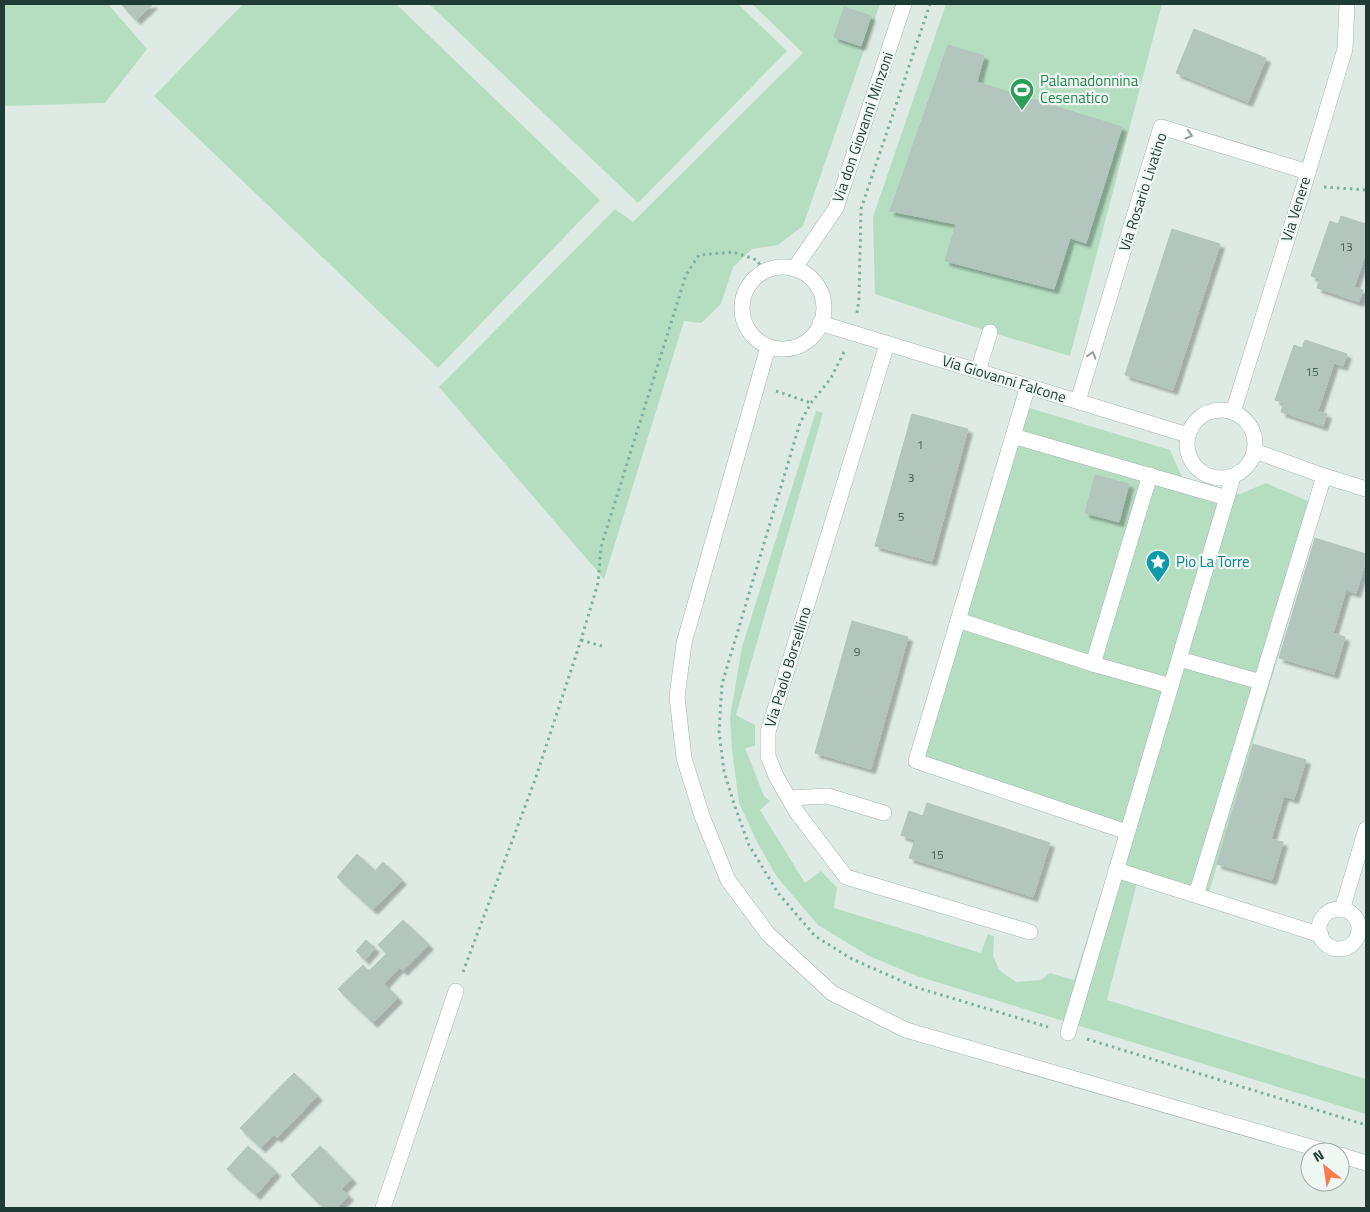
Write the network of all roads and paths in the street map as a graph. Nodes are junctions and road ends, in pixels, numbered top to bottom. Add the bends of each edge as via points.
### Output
1 (904, 4) edge
2 (930, 4) edge
3 (1347, 4) edge
4 (1306, 179) junction
5 (1366, 190) edge
6 (794, 269) junction
7 (764, 272) junction
8 (820, 323) junction
9 (990, 332) dead end
10 (854, 334) junction
11 (887, 344) junction
12 (768, 346) junction
13 (978, 371) junction
14 (757, 385) junction
15 (1028, 386) junction
16 (1078, 401) junction
17 (811, 402) junction
18 (1233, 412) junction
19 (1188, 434) junction
20 (1013, 436) junction
21 (1255, 452) junction
22 (1150, 475) junction
23 (1324, 476) junction
24 (1233, 477) junction
25 (1366, 489) edge
26 (1227, 498) junction
27 (958, 620) junction
28 (581, 640) junction
29 (605, 647) dead end
30 (1179, 659) junction
31 (1093, 664) junction
32 (1261, 682) junction
33 (1171, 686) junction
34 (789, 798) junction
35 (884, 813) dead end
36 (1366, 829) edge
37 (1127, 832) junction
38 (1116, 870) junction
39 (1196, 896) junction
40 (1342, 910) junction
41 (1030, 932) dead end
42 (1321, 935) junction
43 (1361, 944) edge
44 (456, 991) joint
45 (1068, 1033) junction
46 (1366, 1125) edge
47 (1300, 1144) edge
48 (1350, 1159) edge
49 (1366, 1163) edge
50 (383, 1208) edge

1 - 6 street, Via don Giovanni Minzoni via 836,208
2 - 10 path via 861,209 859,299
3 - 4 street, Via Venere via 1345,49
4 - 5 path
16 -> 4 street, Via Rosario Livatino via 1161,127
4 - 18 street, Via Venere
6 - 7 street via 774,268
6 - 8 street via 805,274 820,292 823,315
7 - 12 street via 746,290 742,316 747,329
7 - 28 path via 757,260 733,252 699,255 686,275 602,547 598,583
8 - 10 street, Via Giovanni Falcone
8 - 12 street via 812,337 802,344 780,349
9 - 13 street
10 - 11 street, Via Giovanni Falcone
10 - 17 path via 830,378
11 - 13 street, Via Giovanni Falcone
11 - 34 street, Via Paolo Borsellino via 768,732 768,756
12 - 14 street
13 - 15 street, Via Giovanni Falcone
14 - 17 path
14 - 47 street via 684,643 677,697 684,758 702,816 728,880 768,934 832,993 906,1030
15 - 16 street, Via Giovanni Falcone
15 - 20 street
16 - 19 street, Via Giovanni Falcone
17 - 45 path via 800,423 722,684 719,732 724,771 749,844 778,893 815,936 852,960 915,988
18 - 19 street via 1224,409 1205,414
18 - 21 street via 1242,416 1254,432
19 - 24 street via 1186,446 1194,466 1213,478
20 - 22 street
20 - 27 street
21 - 23 street
21 - 24 street via 1244,470
22 - 26 street
22 - 31 street
23 - 25 street
23 - 32 street
24 - 26 street
26 - 30 street
27 - 31 street
27 - 37 street via 916,761
28 - 29 path
28 - 44 path via 534,780
30 - 32 street
30 - 33 street
31 - 33 street
32 - 39 street
33 - 37 street
34 - 35 street via 828,796
34 - 41 street, Via Paolo Borsellino via 846,877
36 - 40 street
37 - 38 street
38 - 39 street
38 - 45 street
39 - 42 street
40 - 42 street via 1324,916
40 - 43 street via 1357,921
42 - 43 street via 1323,941 1334,948
44 - 50 street
45 - 46 path
48 - 49 street

